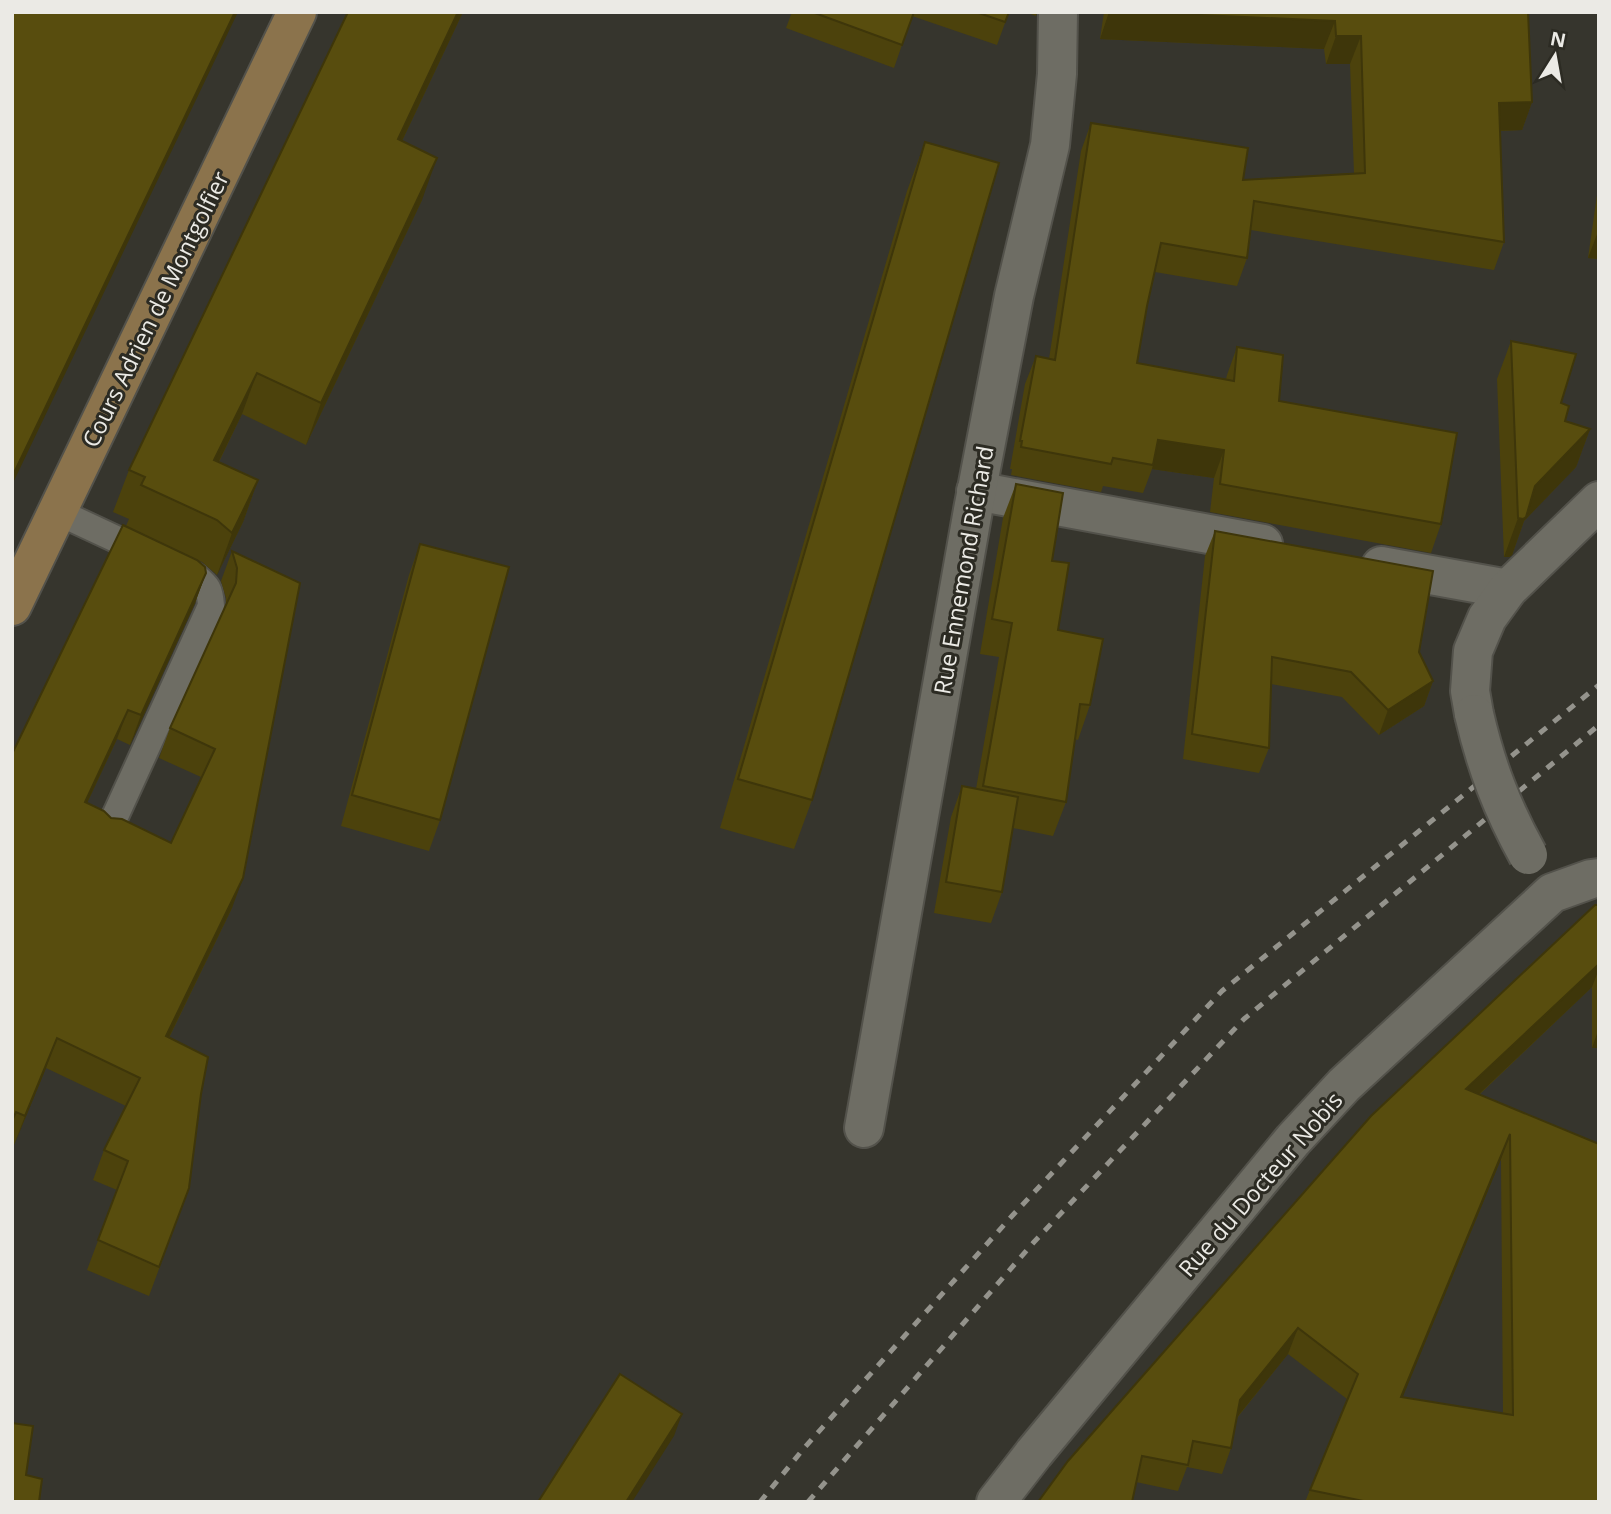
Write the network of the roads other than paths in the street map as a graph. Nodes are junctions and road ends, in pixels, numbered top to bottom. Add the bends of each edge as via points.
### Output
1 (298, 12) edge
2 (1058, 12) edge
3 (976, 491) junction
4 (1599, 501) edge
5 (58, 512) junction
6 (1290, 549) edge
7 (1344, 559) edge
8 (1507, 589) junction
9 (12, 606) edge
10 (107, 834) edge
11 (1599, 878) edge
12 (1552, 893) junction
13 (864, 1128) dead end
14 (996, 1502) edge

1 - 5 main road, Cours Adrien de Montgolfier
2 - 3 street, Rue Ennemond Richard via 1050,145 1014,296
3 - 6 street
3 - 13 street, Rue Ennemond Richard
4 - 8 street
5 - 9 main road, Cours Adrien de Montgolfier
5 - 10 lane via 195,576 211,596 211,606
7 - 8 street
8 - 12 street, bridge via 1487,618 1474,651 1474,714 1494,787
11 - 12 street
12 - 14 street, Rue du Docteur Nobis via 1344,1085 1293,1140

